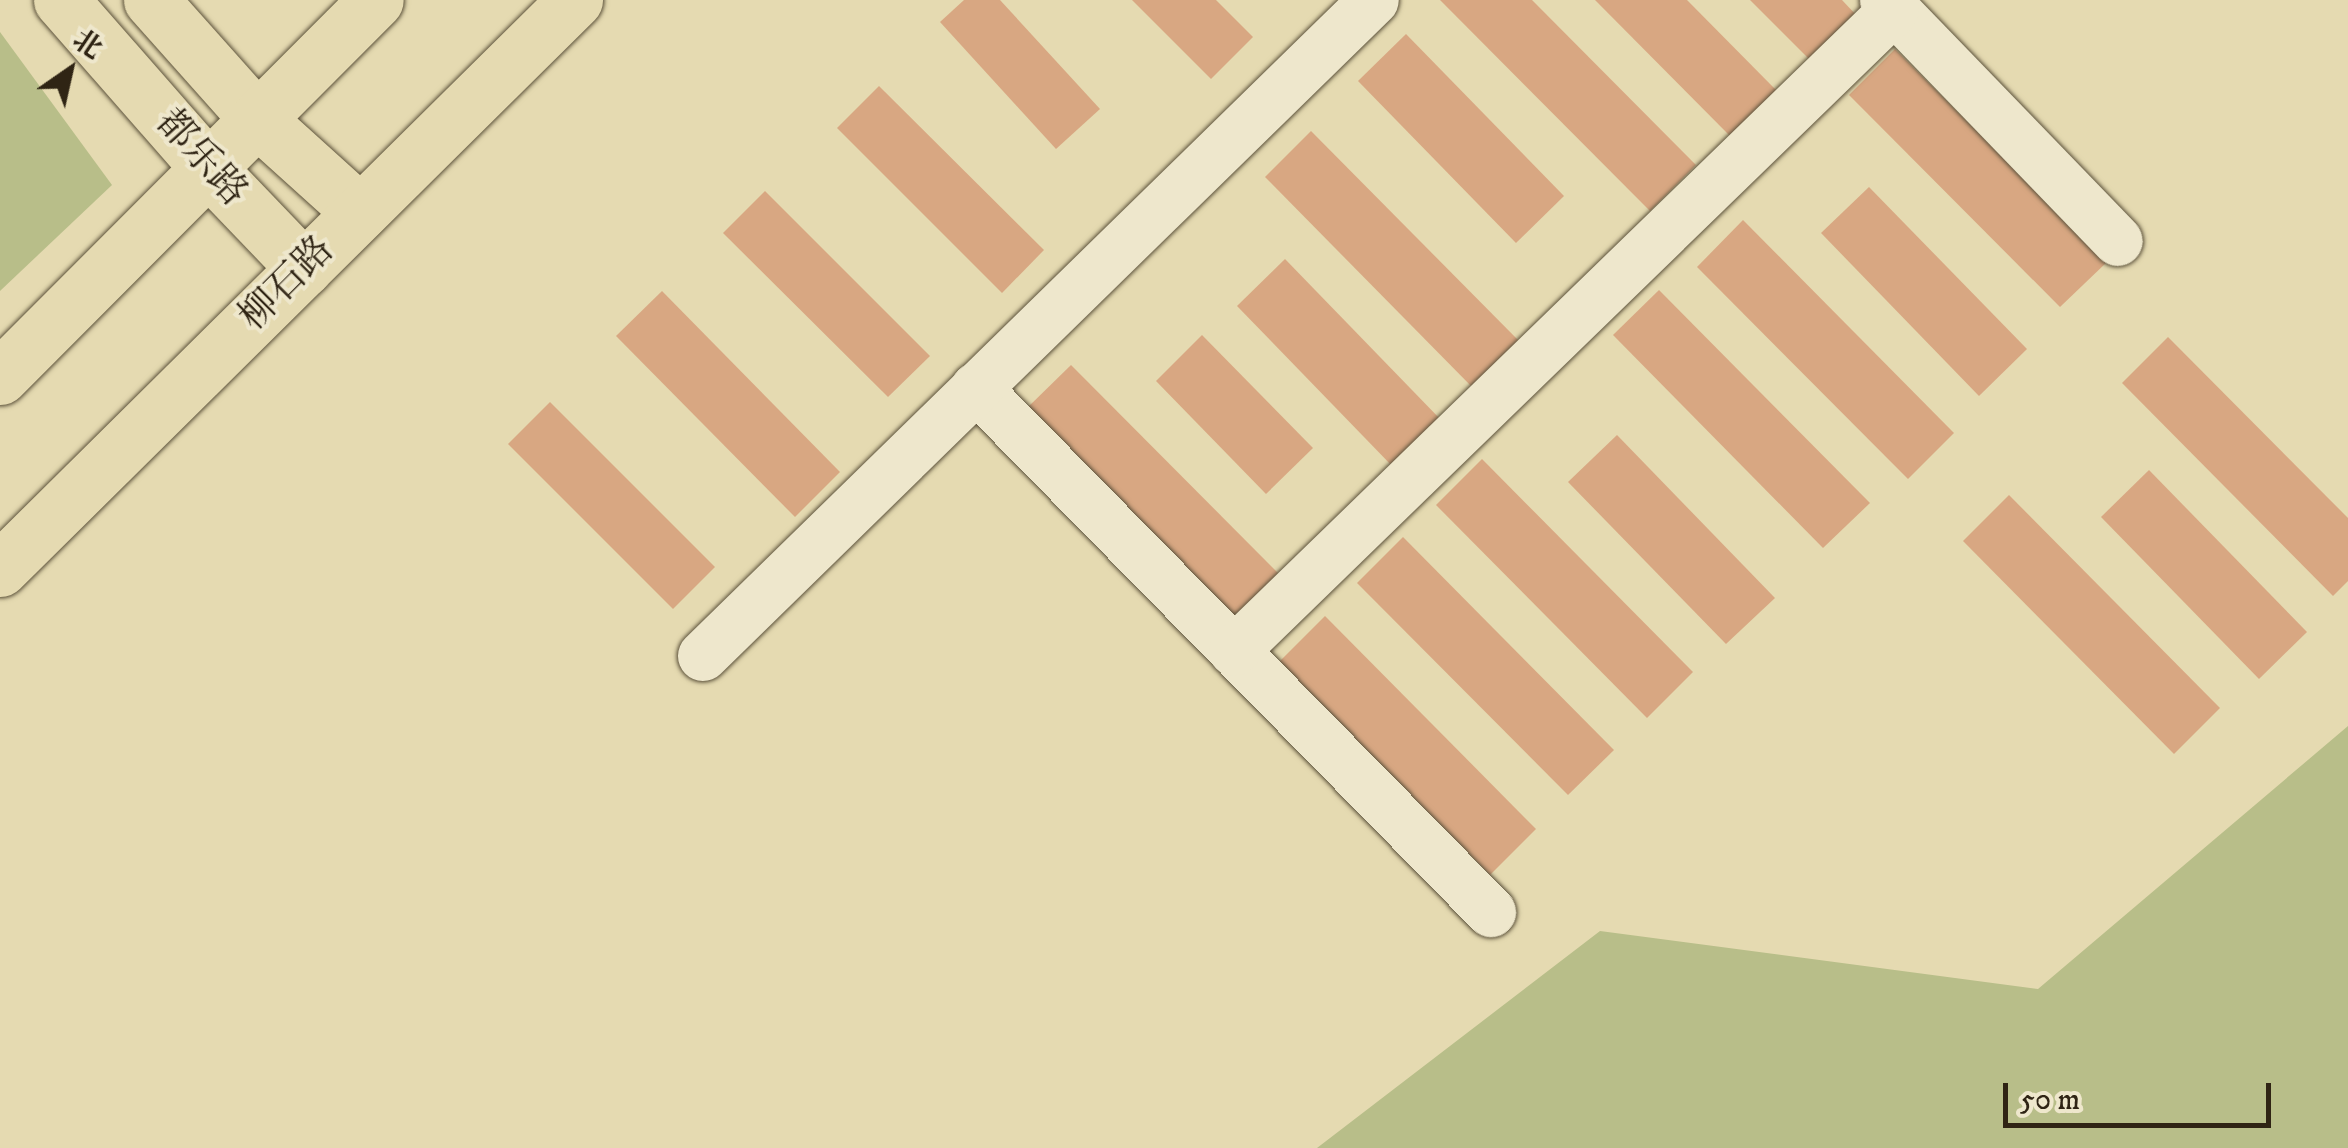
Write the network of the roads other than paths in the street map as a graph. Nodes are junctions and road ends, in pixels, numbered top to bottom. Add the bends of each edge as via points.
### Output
1 (61, 0) edge
2 (151, 0) edge
3 (376, 0) edge
4 (575, 0) edge
5 (1374, 0) edge
6 (1890, 5) edge
7 (257, 119) junction
8 (208, 168) junction
9 (360, 212) junction
10 (2118, 241) dead end
11 (304, 268) junction
12 (0, 377) edge
13 (976, 388) junction
14 (0, 569) edge
15 (1234, 651) junction
16 (703, 656) dead end
17 (1491, 912) dead end

1 - 8 main road, 都乐路
2 - 7 main road, 都乐路
3 - 7 main road
4 - 9 main road, 柳石路
5 - 13 street
6 - 10 street
6 - 15 street
7 - 8 main road
7 - 9 main road, 都乐路
8 - 11 main road, 都乐路
8 - 12 main road
9 - 11 main road, 柳石路
11 - 14 main road, 柳石路
13 - 15 street
13 - 16 street
15 - 17 street

